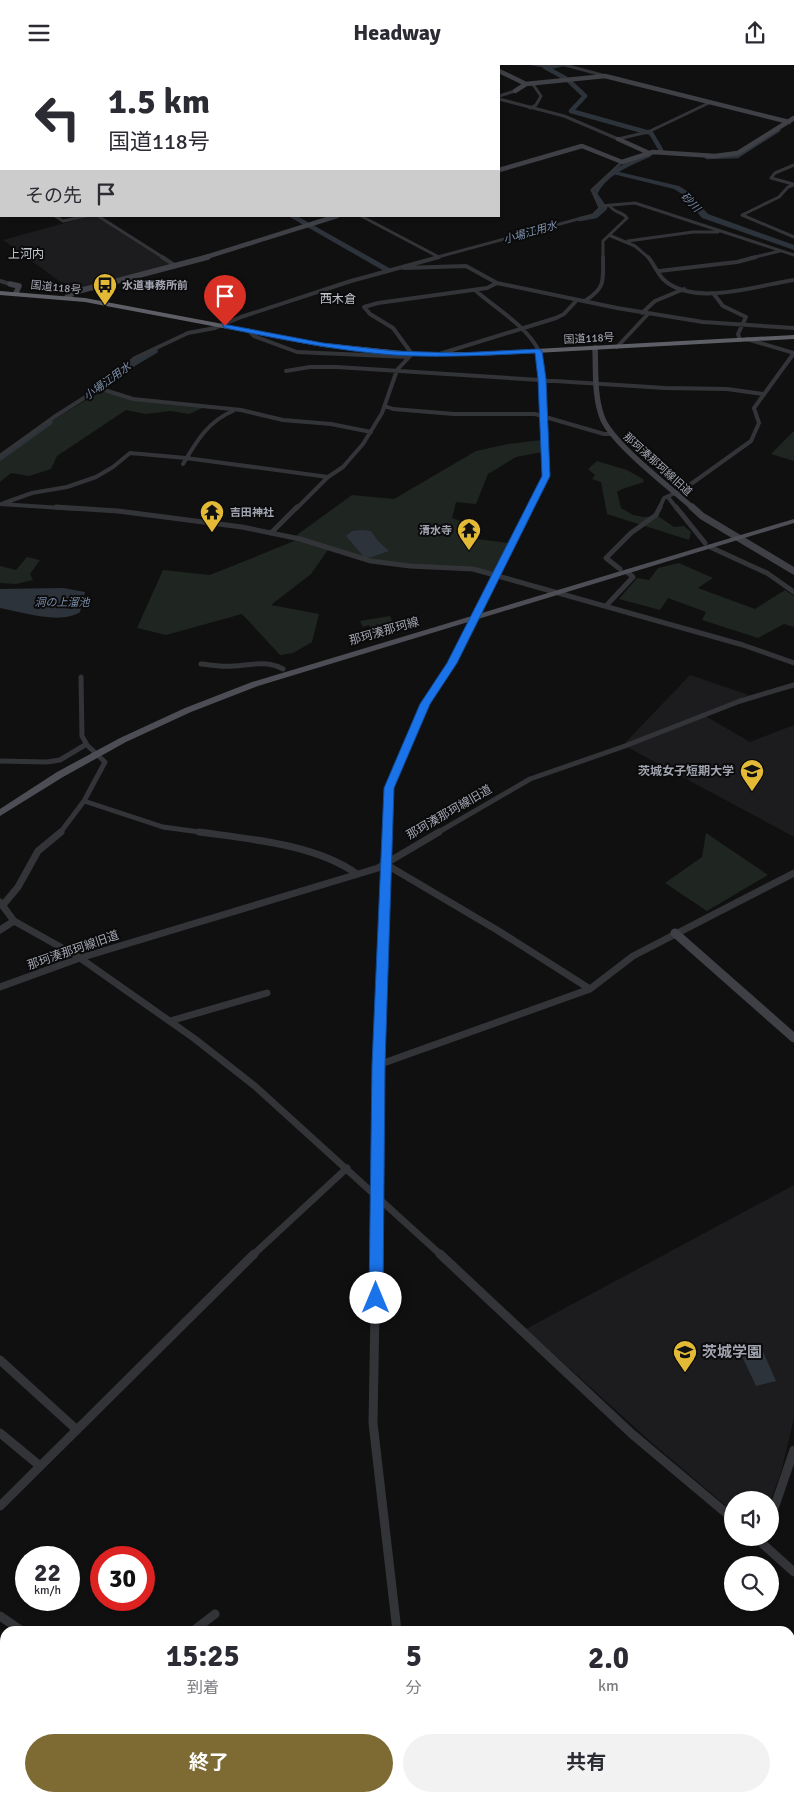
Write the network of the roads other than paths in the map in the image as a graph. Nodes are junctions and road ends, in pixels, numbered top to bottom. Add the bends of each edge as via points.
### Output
1 (541, 65) edge
2 (554, 65) edge
3 (566, 65) edge
4 (500, 71) edge
5 (602, 75) junction
6 (532, 83) junction
7 (526, 84) junction
8 (515, 91) joint
9 (500, 97) edge
10 (500, 97) edge
11 (711, 103) junction
12 (530, 108) junction
13 (794, 118) edge
14 (786, 121) junction
15 (794, 123) edge
16 (618, 139) junction
17 (649, 153) junction
18 (622, 162) junction
19 (794, 165) edge
20 (500, 170) edge
21 (794, 185) edge
22 (601, 206) dead end
23 (608, 206) junction
24 (57, 217) edge
25 (81, 217) edge
26 (100, 217) edge
27 (334, 217) edge
28 (363, 217) edge
29 (724, 232) junction
30 (610, 236) junction
31 (794, 237) edge
32 (628, 241) junction
33 (781, 251) junction
34 (794, 255) edge
35 (437, 256) junction
36 (176, 266) junction
37 (403, 268) junction
38 (659, 271) junction
39 (794, 280) edge
40 (0, 281) edge
41 (10, 283) joint
42 (496, 283) junction
43 (684, 289) junction
44 (475, 291) junction
45 (0, 293) edge
46 (16, 293) junction
47 (713, 293) junction
48 (67, 297) junction
49 (577, 300) junction
50 (585, 301) junction
51 (642, 313) junction
52 (648, 314) junction
53 (222, 325) junction
54 (742, 326) junction
55 (522, 329) junction
56 (794, 329) edge
57 (248, 330) junction
58 (794, 337) edge
59 (744, 340) junction
60 (616, 347) junction
61 (595, 348) junction
62 (539, 351) junction
63 (794, 353) edge
64 (411, 355) junction
65 (436, 355) junction
66 (397, 370) junction
67 (286, 371) dead end
68 (542, 379) junction
69 (595, 382) junction
70 (100, 388) junction
71 (762, 394) junction
72 (385, 406) junction
73 (236, 410) junction
74 (542, 415) junction
75 (370, 432) junction
76 (610, 434) junction
77 (0, 455) edge
78 (186, 458) junction
79 (183, 464) dead end
80 (328, 477) junction
81 (675, 493) junction
82 (668, 497) junction
83 (0, 504) edge
84 (794, 516) edge
85 (794, 521) edge
86 (271, 533) junction
87 (734, 537) junction
88 (707, 545) junction
89 (623, 570) junction
90 (794, 571) edge
91 (496, 575) junction
92 (547, 590) junction
93 (794, 592) edge
94 (557, 593) junction
95 (606, 606) junction
96 (477, 613) junction
97 (794, 663) edge
98 (201, 664) dead end
99 (283, 669) junction
100 (81, 677) dead end
101 (794, 685) edge
102 (92, 750) junction
103 (0, 761) edge
104 (84, 801) junction
105 (0, 805) edge
106 (0, 813) edge
107 (387, 863) junction
108 (794, 873) edge
109 (356, 874) junction
110 (2, 904) edge
111 (14, 921) junction
112 (0, 930) edge
113 (675, 933) junction
114 (80, 958) junction
115 (0, 987) edge
116 (590, 989) junction
117 (267, 993) dead end
118 (170, 1021) junction
119 (794, 1038) edge
120 (378, 1065) junction
121 (347, 1168) junction
122 (376, 1194) junction
123 (0, 1360) edge
124 (77, 1430) junction
125 (0, 1433) edge
126 (794, 1450) edge
127 (40, 1466) junction
128 (779, 1494) edge
129 (0, 1506) edge
130 (724, 1511) edge
131 (767, 1546) edge
132 (794, 1572) edge
133 (216, 1614) dead end
134 (0, 1616) edge
135 (15, 1626) edge
136 (200, 1626) edge
137 (396, 1626) edge

1 - 2 street
3 - 5 street
4 - 7 street
5 - 6 street
5 - 11 street
6 - 7 street
6 - 12 street via 542,96
7 - 8 street
8 - 10 street
9 - 12 street
11 - 14 street
11 - 16 street via 648,132
12 - 16 street via 585,123
13 - 14 street
14 - 15 street
14 - 17 street via 730,155
16 - 17 street
17 - 18 street
18 - 20 street via 582,146
18 - 35 street via 592,190 600,208 592,215
19 - 21 street via 774,173 771,178
21 - 31 street via 779,197 742,215
22 - 23 street
23 - 29 street via 635,203
23 - 30 street via 627,217
24 - 25 street via 63,221
26 - 36 street
27 - 36 street
28 - 35 street
29 - 32 street
29 - 33 street
30 - 32 street
30 - 50 street via 604,241 603,283 598,292
32 - 38 street
33 - 34 street
33 - 38 street via 737,262
35 - 37 street
36 - 48 street via 75,292
37 - 42 street via 466,266
37 - 53 street via 295,299
38 - 43 street via 663,279
39 - 47 street
40 - 41 street
41 - 46 street via 19,287
42 - 44 street
42 - 49 street
43 - 47 street
43 - 51 street via 652,302
44 - 55 street
44 - 64 street via 364,307 393,328
45 - 46 highway, 国道118号
46 - 48 highway, 国道118号
47 - 54 street via 723,307 746,317
48 - 53 highway, 国道118号
49 - 50 street
49 - 55 street via 560,317
50 - 51 street
51 - 52 street
52 - 54 street
52 - 60 street
53 - 57 highway, 国道118号
53 - 70 street via 188,333 141,355
54 - 56 street
54 - 59 street via 738,334
55 - 62 street
55 - 65 street
57 - 64 highway, 国道118号 via 323,345
57 - 64 street via 254,336 297,352
58 - 59 highway, 国道118号
59 - 60 highway, 国道118号
59 - 63 street
60 - 61 highway, 国道118号
61 - 62 highway, 国道118号
61 - 69 street, 那珂湊那珂線旧道
62 - 65 highway, 国道118号
62 - 68 street
63 - 71 street
64 - 65 highway, 国道118号
64 - 66 street
66 - 67 street via 324,366
66 - 68 street
66 - 72 street
68 - 69 street
68 - 74 street
69 - 71 street
69 - 76 street, 那珂湊那珂線旧道 via 602,418
70 - 73 street via 133,399
70 - 77 street
71 - 81 street via 754,407 759,423 751,441
72 - 74 street via 454,413
72 - 75 street
73 - 75 street
73 - 78 street via 219,417 209,426
74 - 76 street
74 - 91 street via 546,476
75 - 80 street via 343,467
76 - 81 street, 那珂湊那珂線旧道
78 - 79 street
78 - 80 street
78 - 83 street via 130,453 96,477
80 - 86 street
81 - 82 street
81 - 87 street, 那珂湊那珂線旧道
82 - 88 street
82 - 89 street via 660,504 656,515 631,533 606,558
83 - 86 street via 118,511
84 - 87 main road, 那珂湊那珂線
85 - 87 main road, 那珂湊那珂線
86 - 91 street via 372,561 473,569
87 - 88 main road, 那珂湊那珂線
87 - 90 street, 那珂湊那珂線旧道
88 - 89 main road, 那珂湊那珂線
88 - 93 street via 767,573
89 - 92 main road, 那珂湊那珂線
89 - 94 main road, 那珂湊那珂線
89 - 95 street via 633,577
91 - 92 street
91 - 96 street
92 - 94 street
92 - 96 main road, 那珂湊那珂線
94 - 95 street
94 - 96 main road, 那珂湊那珂線
95 - 97 street
96 - 99 main road, 那珂湊那珂線
96 - 102 main road, 那珂湊那珂線 via 248,687
96 - 107 street via 452,663 425,704 389,788
98 - 99 street via 269,663
99 - 102 main road, 那珂湊那珂線 via 191,703
100 - 102 street via 82,736
101 - 107 street, 那珂湊那珂線旧道 via 740,701 530,779
102 - 103 street via 47,763
102 - 104 street via 105,762
102 - 105 main road, 那珂湊那珂線
102 - 106 main road, 那珂湊那珂線
104 - 109 street via 163,827 260,841 317,854 337,861
104 - 110 street via 57,837 38,851 18,887
107 - 109 street, 那珂湊那珂線旧道
107 - 116 street
107 - 120 street
108 - 113 street
109 - 114 street, 那珂湊那珂線旧道
110 - 111 street
111 - 112 street
111 - 114 street
113 - 116 street via 633,956
113 - 119 street
114 - 115 street, 那珂湊那珂線旧道
114 - 118 street
116 - 120 street
117 - 118 street
118 - 121 street via 256,1087
120 - 122 street
121 - 122 street
121 - 124 street via 259,1249
122 - 130 street via 632,1433
122 - 137 street via 372,1423
123 - 124 street
124 - 127 street
125 - 127 street
126 - 128 street
127 - 129 street
131 - 132 street
133 - 136 street
134 - 135 street

